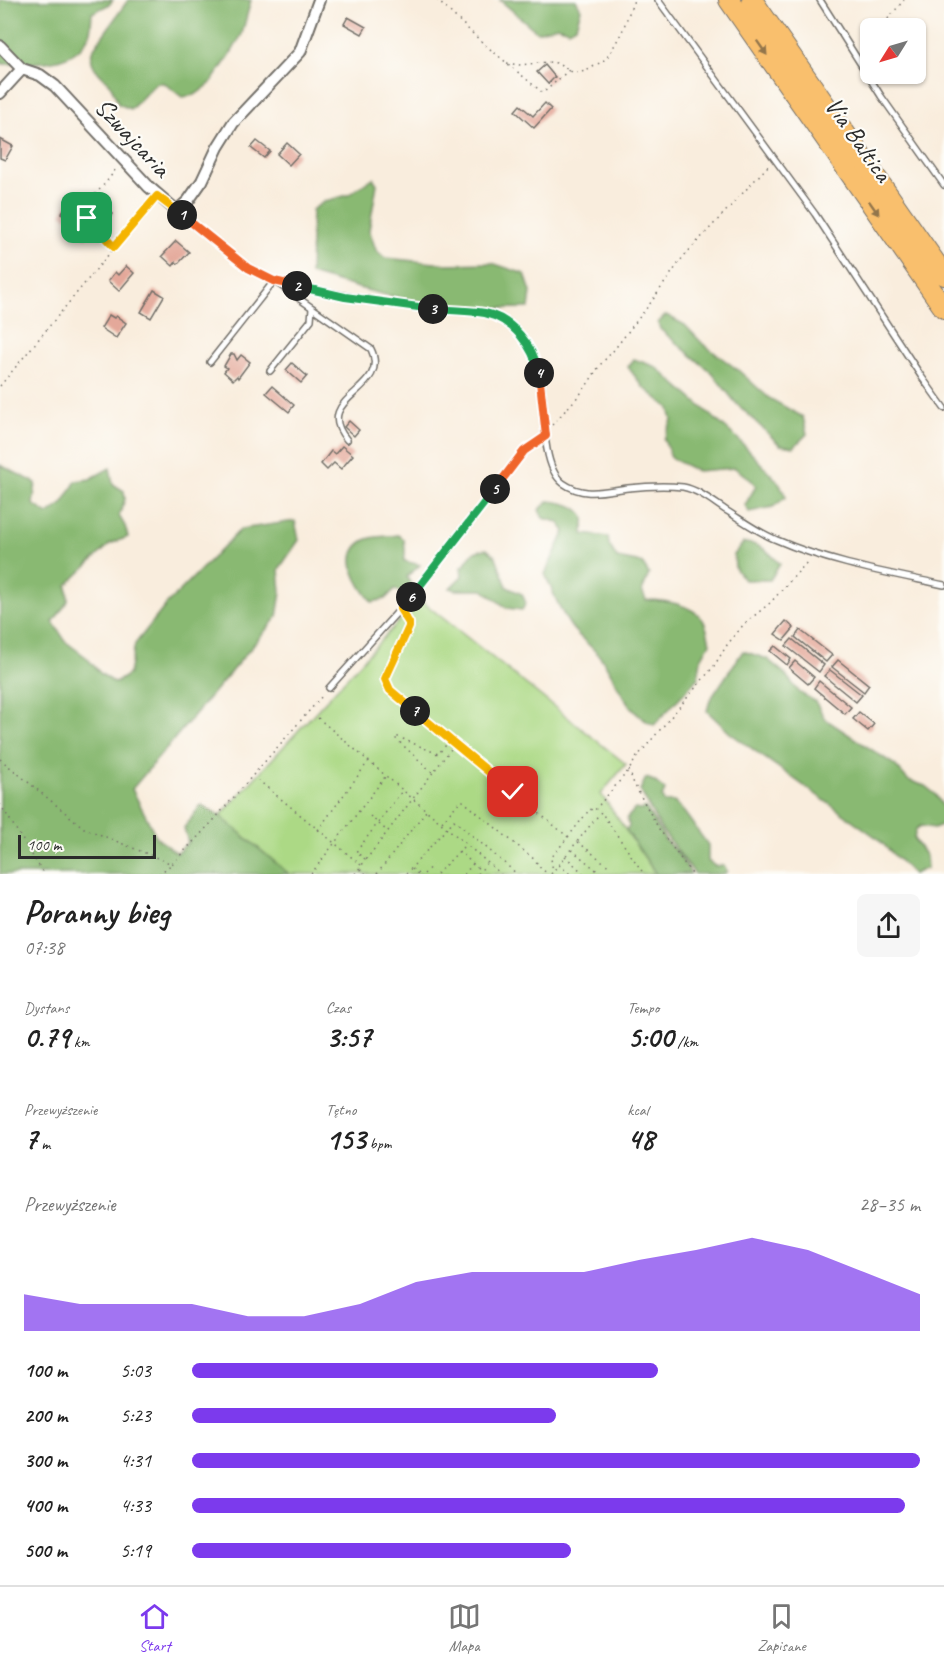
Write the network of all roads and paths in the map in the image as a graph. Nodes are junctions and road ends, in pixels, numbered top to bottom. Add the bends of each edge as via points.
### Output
1 (319, 0) edge
2 (437, 0) edge
3 (634, 0) edge
4 (658, 0) edge
5 (729, 0) edge
6 (752, 0) edge
7 (819, 0) edge
8 (904, 0) edge
9 (889, 18) edge
10 (0, 46) edge
11 (860, 51) edge
12 (855, 56) junction
13 (506, 62) junction
14 (22, 69) junction
15 (569, 70) junction
16 (0, 93) edge
17 (123, 158) junction
18 (774, 160) junction
19 (944, 185) edge
20 (157, 196) junction
21 (177, 212) junction
22 (114, 247) junction
23 (944, 275) edge
24 (274, 281) junction
25 (312, 308) junction
26 (944, 308) edge
27 (210, 362) dead end
28 (270, 371) dead end
29 (0, 386) edge
30 (944, 408) edge
31 (546, 436) junction
32 (346, 440) dead end
33 (813, 555) junction
34 (944, 585) edge
35 (400, 609) junction
36 (329, 688) joint
37 (318, 718) dead end
38 (446, 745) dead end
39 (451, 749) dead end
40 (0, 759) edge
41 (368, 761) junction
42 (629, 770) junction
43 (433, 772) junction
44 (386, 776) junction
45 (258, 780) dead end
46 (403, 790) junction
47 (412, 798) junction
48 (0, 804) edge
49 (426, 810) junction
50 (370, 816) dead end
51 (441, 822) junction
52 (377, 824) junction
53 (448, 828) junction
54 (318, 830) junction
55 (387, 831) junction
56 (568, 837) junction
57 (577, 841) junction
58 (466, 843) junction
59 (335, 844) junction
60 (571, 849) junction
61 (459, 851) junction
62 (565, 856) junction
63 (366, 860) junction
64 (488, 862) junction
65 (172, 864) junction
66 (473, 864) junction
67 (559, 864) junction
68 (432, 865) dead end
69 (360, 867) junction
70 (412, 868) junction
71 (611, 868) dead end
72 (554, 869) junction
73 (481, 871) junction
74 (44, 874) edge
75 (159, 874) edge
76 (311, 874) edge
77 (355, 874) edge
78 (366, 874) edge
79 (377, 874) edge
80 (406, 874) edge
81 (418, 874) edge
82 (424, 874) edge
83 (438, 874) edge
84 (464, 874) edge
85 (478, 874) edge
86 (501, 874) edge
87 (517, 874) edge
88 (551, 874) edge
89 (570, 874) edge
90 (584, 874) edge
91 (601, 874) edge
92 (643, 874) edge
93 (692, 874) edge

1 - 21 street, Szwajcaria via 300,52 253,108 233,123 201,181
2 - 13 path
3 - 15 path via 609,55 586,71
4 - 18 lane
5 -> 26 highway, Via Baltica
6 - 23 highway, Via Baltica
7 - 12 lane
8 - 9 path
10 - 14 street, Szwajcaria
11 - 12 path
12 - 19 lane
13 - 15 path via 556,63
13 - 15 path via 543,93
14 - 16 street
14 - 17 street, Szwajcaria via 55,86
17 - 20 street, Szwajcaria
17 - 22 path via 85,210 93,226
18 - 30 lane via 815,214
18 - 31 path via 683,257
20 - 21 street, Szwajcaria
20 - 22 path
21 - 24 lane via 248,268
22 - 29 path
24 - 25 lane
24 - 27 lane
24 - 31 lane via 345,297 485,313 500,319 523,338 533,353 539,371
25 - 28 lane via 311,320
25 - 32 lane via 371,350 375,359 372,375 345,400 340,410 337,423
31 - 33 lane via 553,469 561,481 576,491 592,494 630,488 684,487 702,494 775,540
31 - 35 lane via 524,451
33 - 34 lane
33 - 42 path via 770,603 744,624
35 - 36 lane
35 - 56 path via 409,627 385,679 390,690
36 - 65 path
37 - 41 path
38 - 43 path via 438,754 395,738
39 - 43 path
40 - 65 path via 84,828
41 - 44 path
41 - 54 path
42 - 56 path
42 - 93 path via 659,830
43 - 47 path
44 - 46 path
44 - 59 path
45 - 54 path
46 - 47 path
46 - 52 path
47 - 49 path
47 - 55 path
48 - 74 path
49 - 51 path
49 - 79 path
50 - 52 path
51 - 53 path
51 - 88 path via 463,801
52 - 55 path
52 - 63 path via 356,852
53 - 58 path
53 - 70 path
53 - 87 path via 454,820
54 - 59 path
55 - 63 path
56 - 72 path via 551,858
57 - 60 path
57 - 71 path
57 - 92 path via 601,812
58 - 61 path
58 - 64 path
59 - 69 path
59 - 76 path
60 - 62 path
60 - 91 path
61 - 66 path
61 - 83 path
62 - 67 path
62 - 90 path
63 - 69 path
64 - 73 path
64 - 86 path
65 - 75 path
66 - 73 path
66 - 84 path
67 - 72 path
67 - 89 path
68 - 82 path
69 - 77 path
69 - 78 path
70 - 80 path
70 - 81 path
72 - 88 path
73 - 85 path

